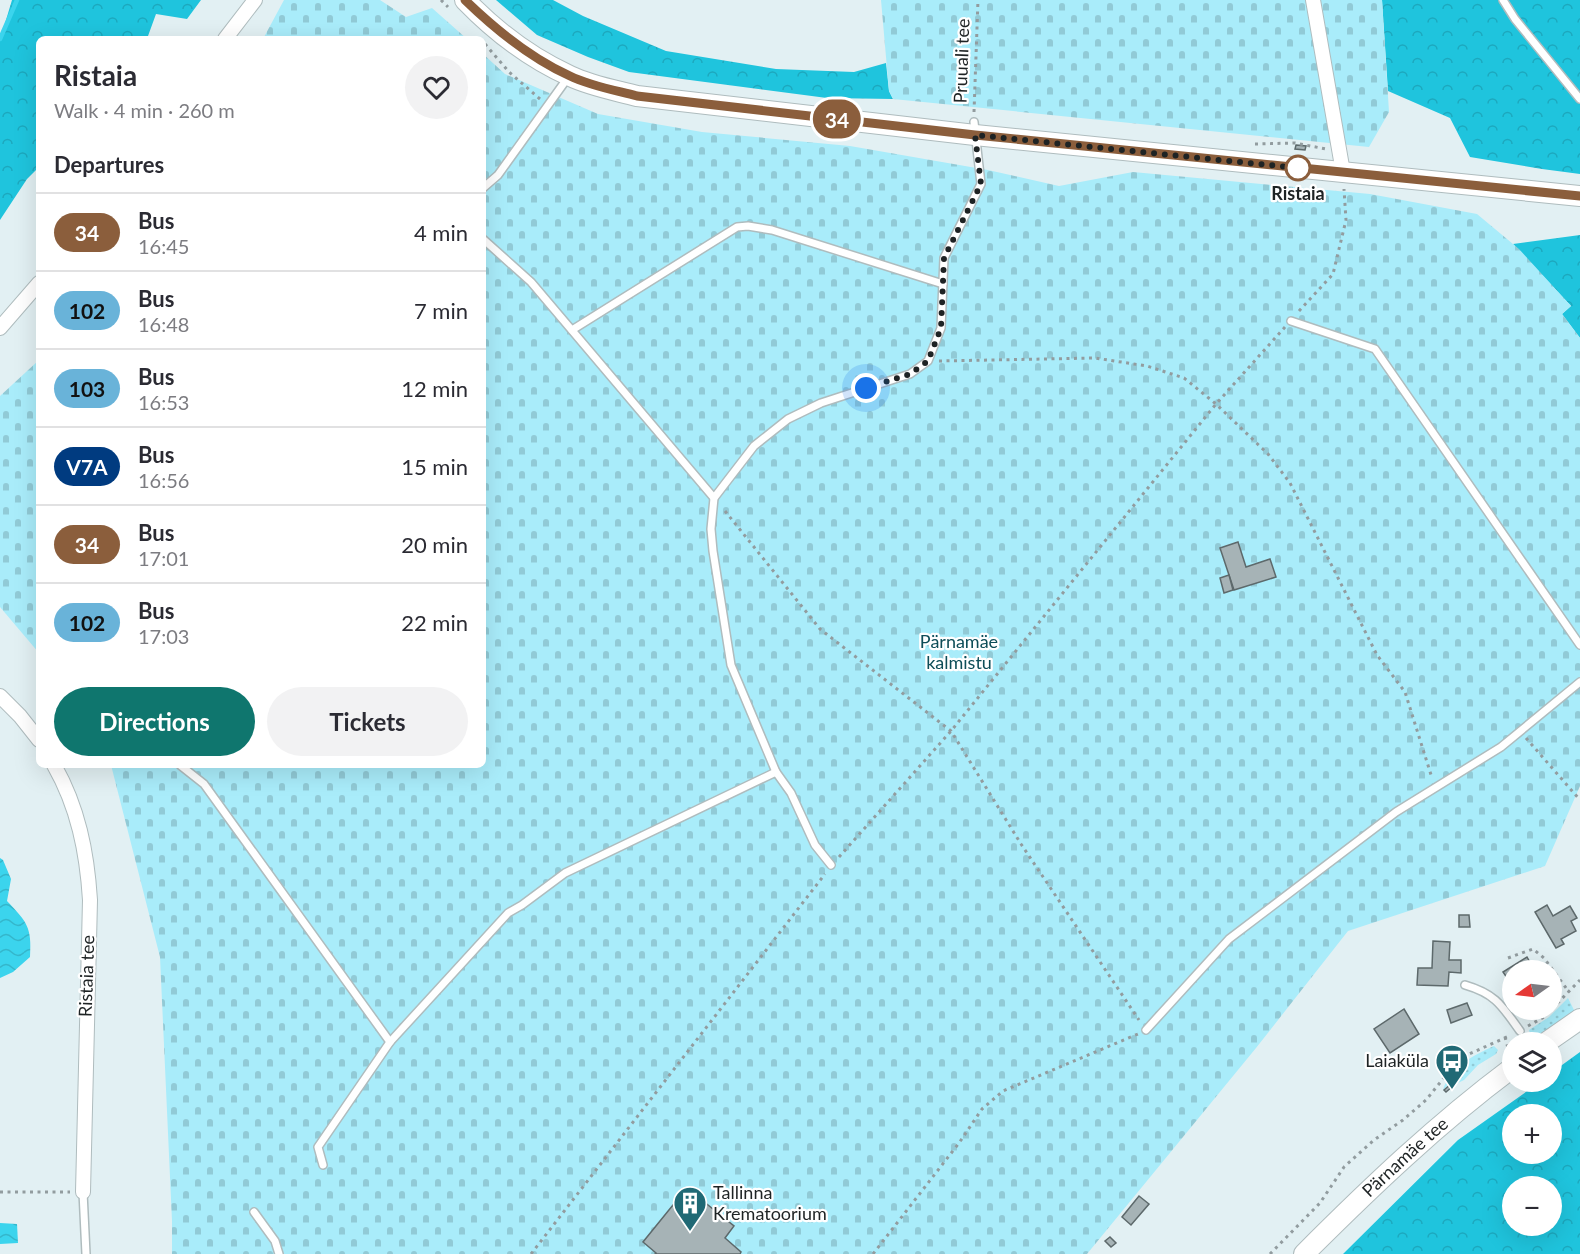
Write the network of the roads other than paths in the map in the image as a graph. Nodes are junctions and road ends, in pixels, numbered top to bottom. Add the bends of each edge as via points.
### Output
1 (255, 0) edge
2 (465, 0) edge
3 (1313, 0) edge
4 (1503, 0) edge
5 (227, 36) edge
6 (569, 76) junction
7 (1580, 99) edge
8 (974, 129) junction
9 (1342, 171) junction
10 (486, 185) edge
11 (1580, 196) edge
12 (486, 242) edge
13 (943, 284) junction
14 (36, 286) edge
15 (1291, 321) road end
16 (0, 328) edge
17 (572, 330) junction
18 (714, 498) junction
19 (1580, 645) edge
20 (1580, 682) edge
21 (0, 696) edge
22 (36, 737) edge
23 (56, 768) edge
24 (184, 768) edge
25 (776, 772) junction
26 (831, 865) road end
27 (1466, 985) dead end
28 (1580, 1019) edge
29 (1146, 1030) road end
30 (1520, 1031) road end
31 (1561, 1032) edge
32 (390, 1042) junction
33 (1502, 1076) edge
34 (322, 1165) dead end
35 (83, 1192) joint
36 (254, 1212) dead end
37 (86, 1254) edge
38 (279, 1254) edge
39 (1304, 1254) edge

1 - 5 street
2 - 6 main road via 520,48
3 - 9 street
4 - 7 lane
6 - 8 main road via 637,96
6 - 10 lane via 498,175
8 - 9 main road
8 - 13 lane via 981,184 944,258
9 - 11 main road
12 - 17 lane via 531,282
13 - 17 lane via 771,230 737,227
13 - 18 lane via 941,328 928,361 910,374 821,403 788,419 754,446
14 - 16 street
15 - 19 lane via 1375,349
17 - 18 lane
18 - 25 lane via 713,551 731,665
20 - 29 lane via 1501,747 1396,812 1228,939
21 - 22 street
23 - 35 street, Ristaia tee via 82,834 90,900
24 - 32 lane via 204,784
25 - 26 lane
25 - 32 lane via 565,873 508,913
27 - 30 lane via 1497,1000
28 - 31 main road
32 - 34 lane via 318,1147
33 - 39 main road, Pärnamäe tee via 1465,1104
35 - 37 lane
36 - 38 lane

